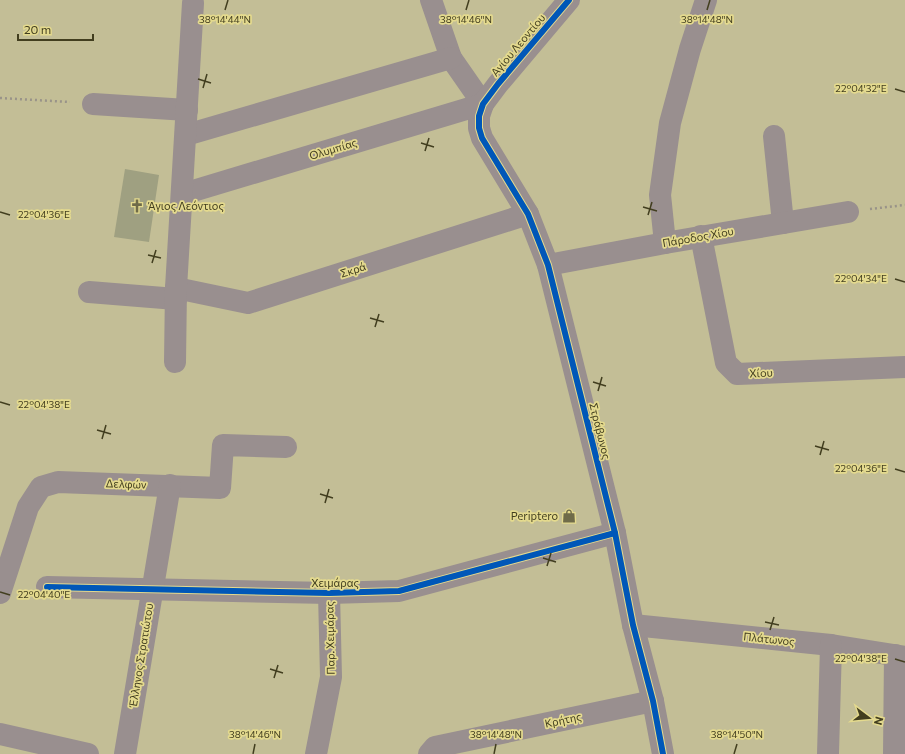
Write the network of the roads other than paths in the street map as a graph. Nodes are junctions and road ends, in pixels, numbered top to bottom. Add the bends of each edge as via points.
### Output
1 (431, 0) edge
2 (569, 0) edge
3 (706, 0) edge
4 (193, 3) dead end
5 (451, 58) junction
6 (93, 104) road end
7 (483, 104) junction
8 (187, 110) junction
9 (186, 135) junction
10 (774, 136) dead end
11 (182, 194) junction
12 (848, 212) road end
13 (528, 214) junction
14 (783, 223) junction
15 (701, 236) junction
16 (665, 243) junction
17 (548, 265) junction
18 (89, 292) dead end
19 (176, 293) junction
20 (175, 362) dead end
21 (905, 367) edge
22 (286, 448) dead end
23 (170, 485) junction
24 (615, 533) junction
25 (47, 587) dead end
26 (152, 589) junction
27 (0, 593) edge
28 (330, 593) junction
29 (633, 625) junction
30 (830, 645) junction
31 (900, 656) edge
32 (652, 701) junction
33 (0, 734) edge
34 (88, 754) edge
35 (125, 754) edge
36 (316, 754) edge
37 (428, 754) edge
38 (663, 754) edge
39 (828, 754) edge
40 (894, 754) edge

1 - 5 street
2 - 7 street, Αγίου Λεοντίου
3 - 16 street via 670,123 660,196
4 - 8 street
5 - 7 street
5 - 9 street
6 - 8 street
7 - 11 street, Ολυμπίας
7 - 13 street, Στράβωνος via 479,116 482,138
8 - 9 street
9 - 11 street
10 - 14 street
11 - 19 street
12 - 14 street, Πάροδος Χίου
13 - 17 street, Στράβωνος
13 - 19 street, Σκρά via 248,303
14 - 15 street, Πάροδος Χίου
15 - 16 street, Πάροδος Χίου
15 - 21 street, Χίου via 726,363 737,374
16 - 17 street, Πάροδος Χίου
17 - 24 street, Στράβωνος
18 - 19 street, Σκρά
19 - 20 street
22 - 23 street, Δελφών via 223,445 220,488
23 - 26 street, Έλληνος Στρατιώτου
23 - 27 street, Δελφών via 58,482 41,487 28,507
24 - 28 street, Χειμάρας via 399,592
24 - 29 street, Στράβωνος
25 - 26 street, Χειμάρας
26 - 28 street, Χειμάρας
26 - 35 street, Έλληνος Στρατιώτου
28 - 36 street, Παρ. Χειμάρας via 331,677
29 - 30 street, Πλάτωνος
29 - 32 street, Στράβωνος
30 - 31 street, Πλάτωνος
30 - 39 street
31 - 40 street
32 - 37 street, Κρήτης via 435,747
32 - 38 street, Στράβωνος
33 - 34 street

